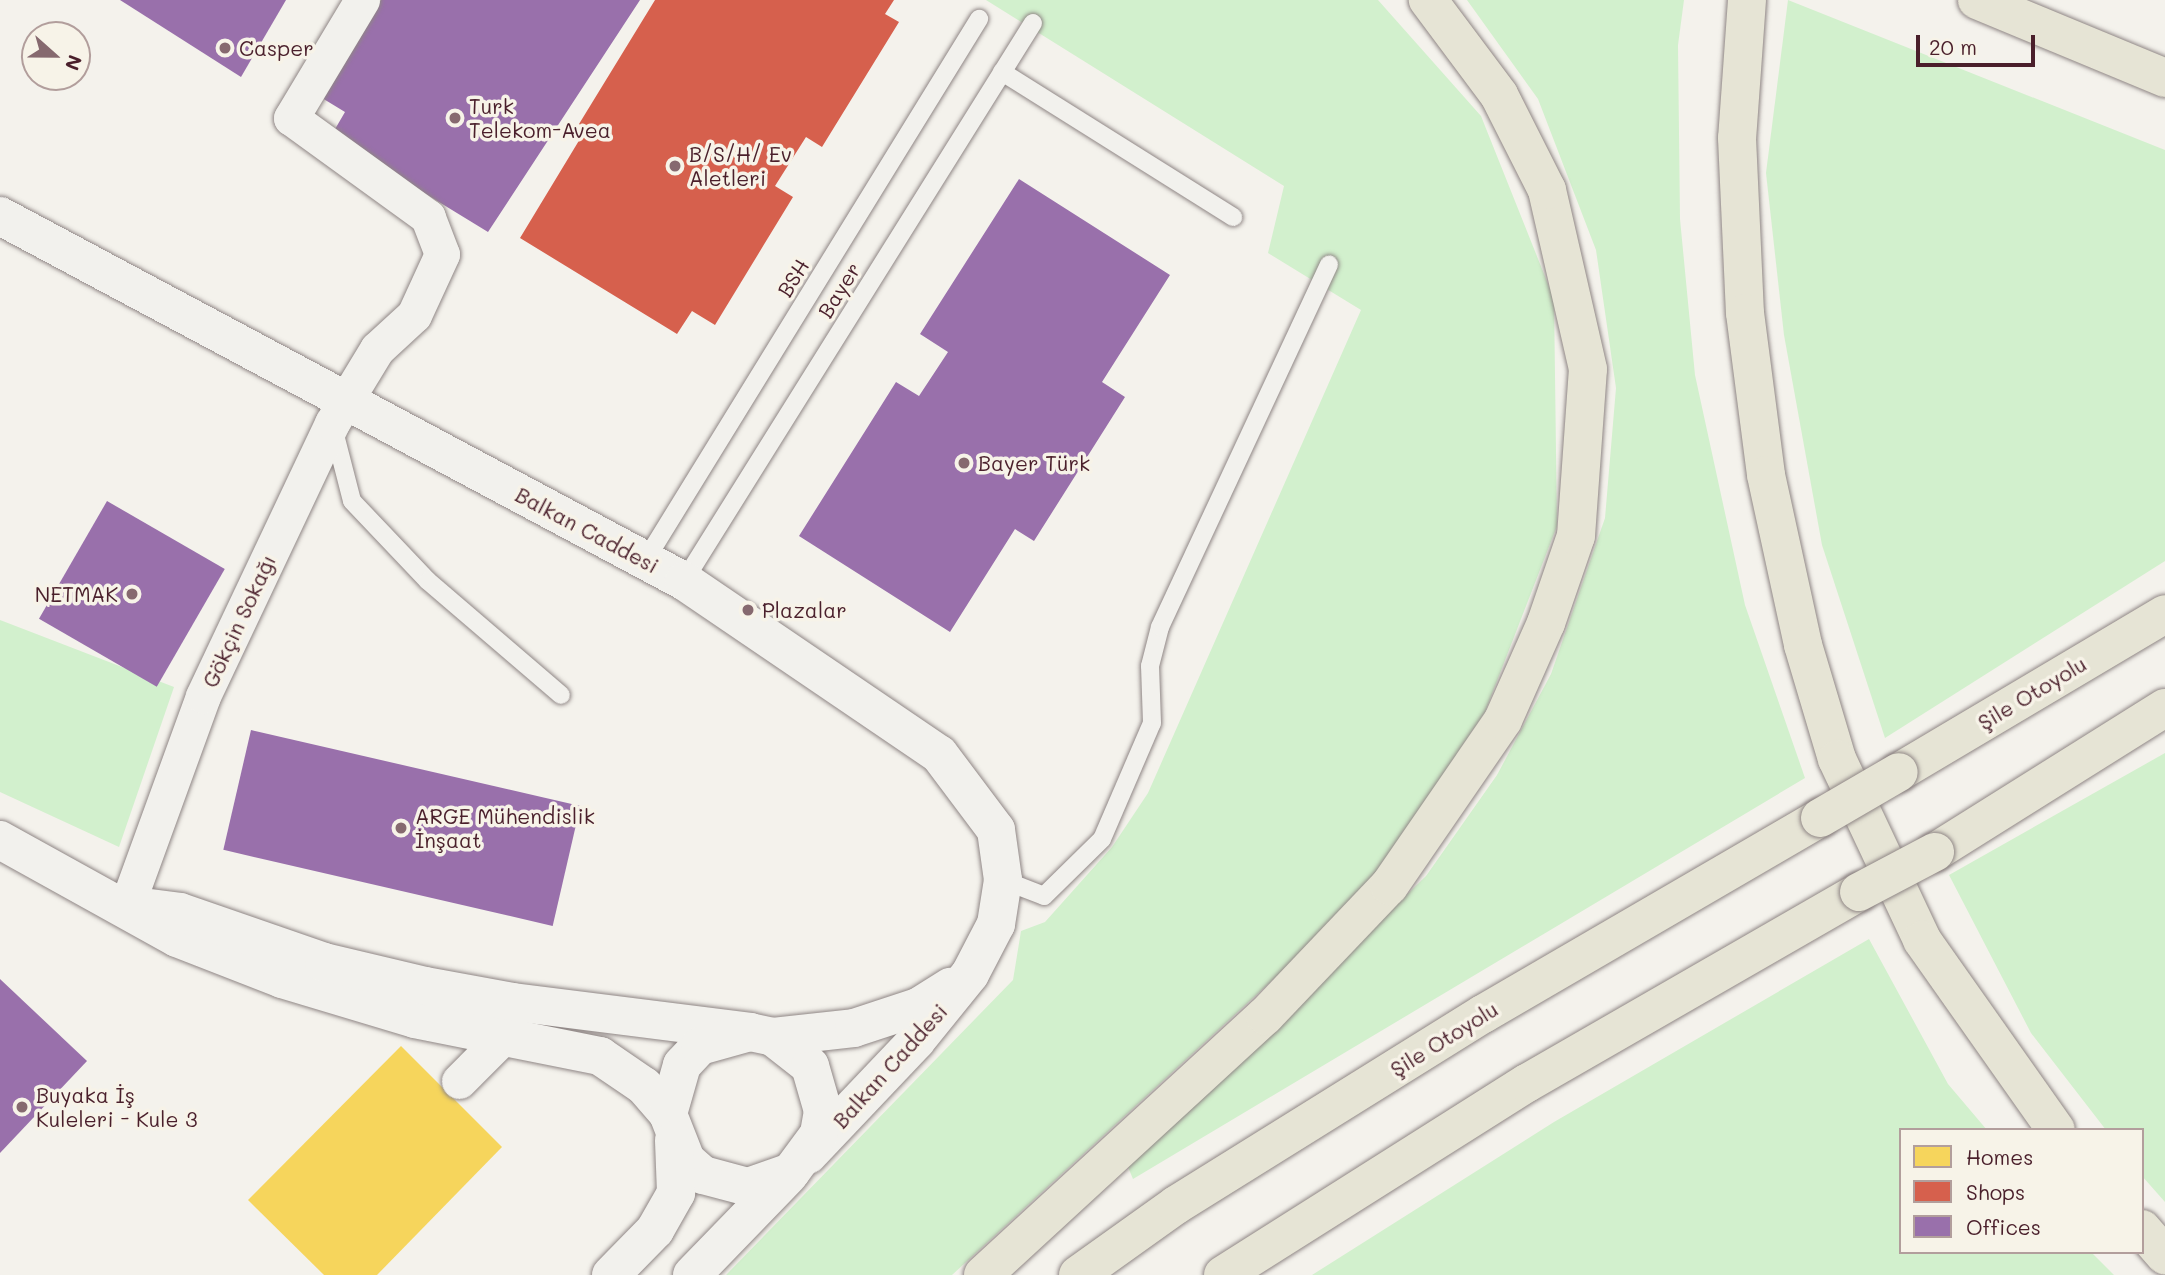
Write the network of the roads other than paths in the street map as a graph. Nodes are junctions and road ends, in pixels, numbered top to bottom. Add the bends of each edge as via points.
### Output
1 (362, 0) edge
2 (1428, 0) edge
3 (1747, 0) edge
4 (1978, 0) edge
5 (979, 19) dead end
6 (1032, 23) dead end
7 (1002, 72) junction
8 (2165, 78) edge
9 (0, 216) edge
10 (1233, 217) dead end
11 (1329, 264) dead end
12 (339, 412) junction
13 (645, 561) junction
14 (684, 582) junction
15 (2165, 614) edge
16 (561, 695) dead end
17 (2165, 708) edge
18 (0, 840) edge
19 (1003, 880) junction
20 (127, 905) junction
21 (970, 974) junction
22 (506, 1034) junction
23 (761, 1034) junction
24 (459, 1081) dead end
25 (671, 1127) junction
26 (2055, 1128) edge
27 (799, 1164) junction
28 (2144, 1231) edge
29 (2165, 1255) edge
30 (611, 1275) edge
31 (692, 1275) edge
32 (983, 1275) edge
33 (1078, 1275) edge
34 (1223, 1275) edge

1 - 12 street, Gökçin Sokağı via 291,118 428,217 442,254 414,315 377,349
2 - 32 highway via 1499,95 1547,190 1588,369 1576,536 1546,623 1503,720 1389,886 1265,1016
3 - 26 highway via 1737,138 1745,313 1766,475 1803,645 1837,759 1922,940
4 - 8 highway
5 - 13 lane, BSH
6 - 7 lane, Bayer
7 - 10 lane
7 - 14 lane, Bayer
9 - 12 street, Balkan Caddesi
11 - 19 lane via 1160,627 1150,666 1152,723 1102,839 1044,896
12 - 13 street, Balkan Caddesi
12 - 16 lane via 352,501 428,581
12 - 20 street, Gökçin Sokağı via 203,696
13 - 14 street, Balkan Caddesi
14 - 19 street, Balkan Caddesi via 939,754 996,830
15 - 33 highway, Şile Otoyolu, bridge via 1483,1014 1176,1205
17 - 34 highway, bridge via 1935,852 1859,891 1527,1083
18 - 20 street
19 - 21 street, Balkan Caddesi via 996,924
20 - 22 street via 177,938 282,979 415,1019
20 - 23 street via 180,912 324,962 425,986
21 - 23 street, Balkan Caddesi via 918,1007 854,1028
21 - 27 street, Balkan Caddesi
22 - 24 street
22 - 25 street via 600,1056 644,1086
23 - 25 street via 700,1046 682,1065
23 - 27 street via 810,1066 820,1087 821,1122
25 - 27 street via 686,1160 724,1185 771,1183
25 - 30 street via 676,1193 655,1230
27 - 31 street, Balkan Caddesi
28 - 29 highway

